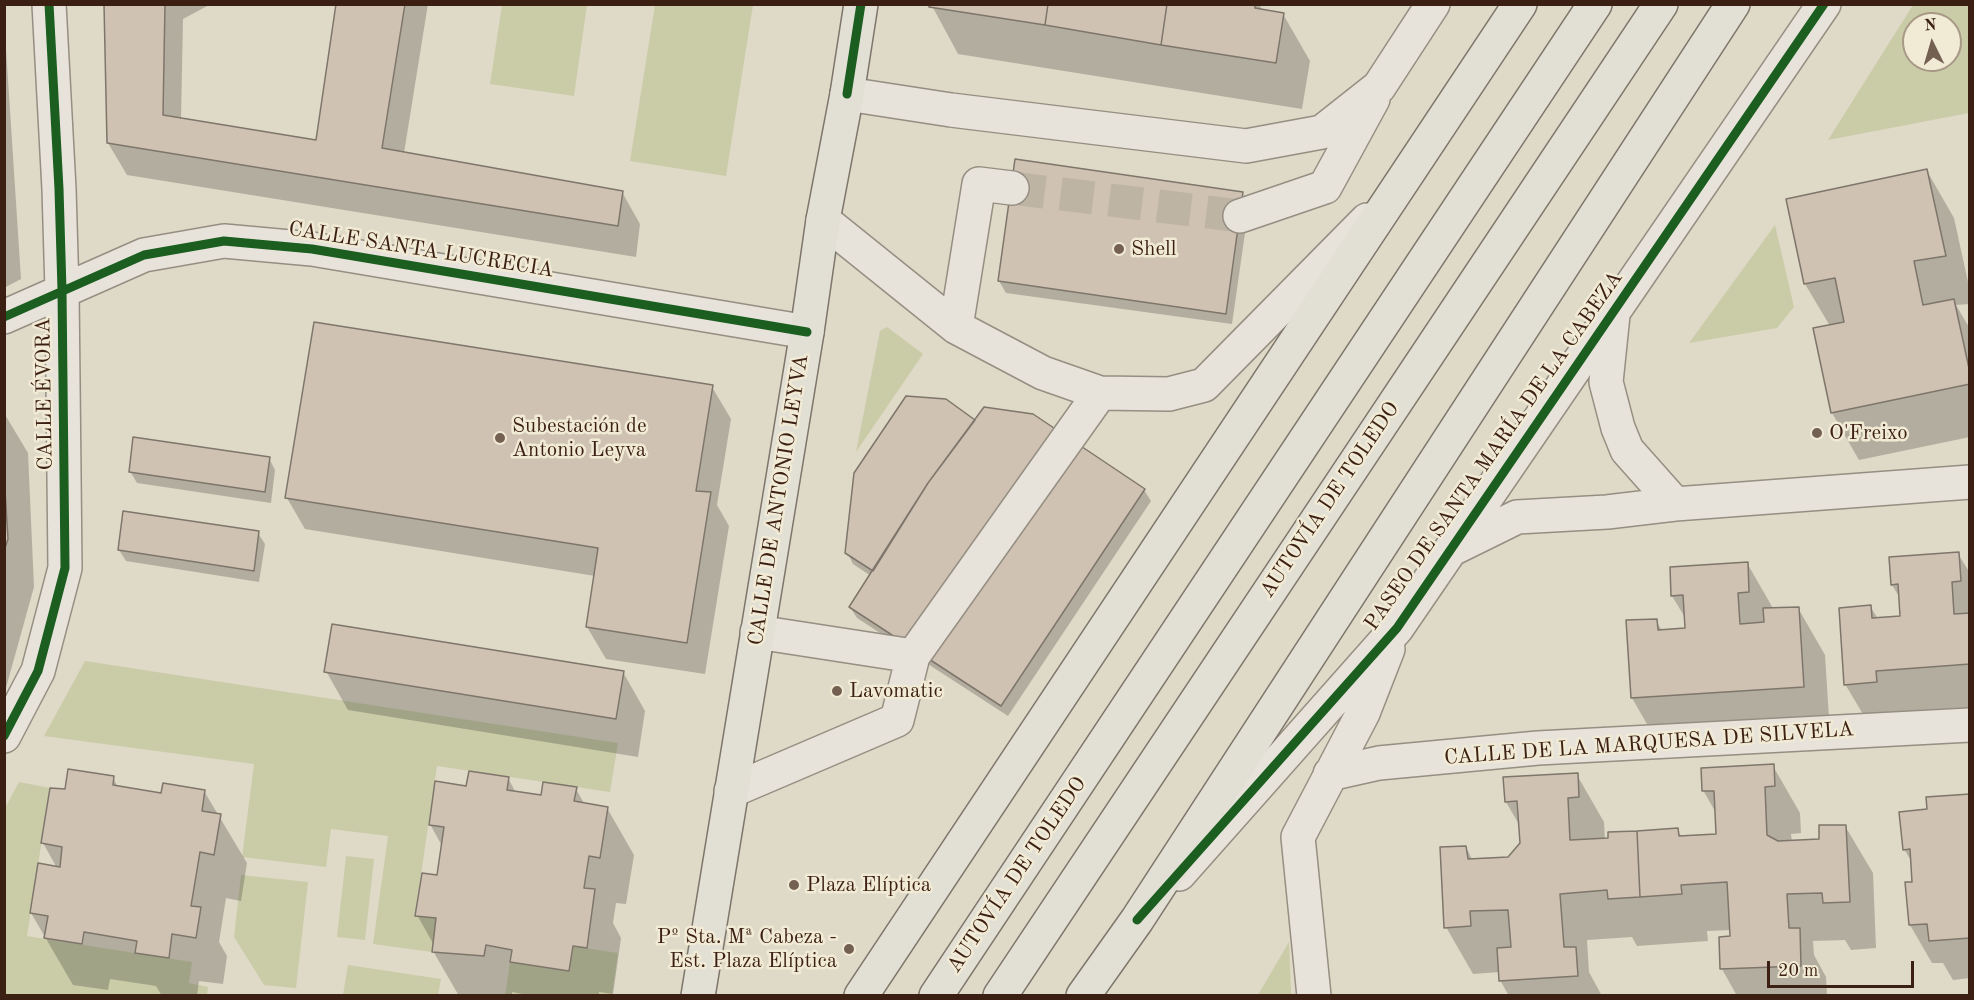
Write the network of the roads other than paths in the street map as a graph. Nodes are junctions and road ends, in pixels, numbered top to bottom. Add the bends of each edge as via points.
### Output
1 (49, 4) edge
2 (861, 4) edge
3 (1433, 4) edge
4 (1520, 4) edge
5 (1595, 4) edge
6 (1661, 4) edge
7 (1733, 4) edge
8 (1824, 4) edge
9 (1379, 87) junction
10 (847, 94) junction
11 (1400, 187) junction
12 (1011, 188) tunnel mouth
13 (1240, 216) tunnel mouth
14 (824, 220) junction
15 (62, 290) junction
16 (1614, 312) junction
17 (4, 317) edge
18 (956, 327) junction
19 (807, 332) junction
20 (1100, 393) junction
21 (1970, 482) edge
22 (1675, 504) junction
23 (1450, 550) junction
24 (1397, 628) junction
25 (757, 632) junction
26 (913, 656) junction
27 (1970, 725) edge
28 (4, 736) edge
29 (1330, 774) junction
30 (731, 791) junction
31 (1137, 920) junction
32 (698, 996) edge
33 (861, 996) edge
34 (936, 996) edge
35 (1000, 996) edge
36 (1083, 996) edge
37 (1314, 996) edge

1 - 15 street, CALLE ÉVORA
2 - 10 main road, CALLE DE ANTONIO LEYVA
3 - 9 street
4 - 11 main road
5 - 34 main road, AUTOVÍA DE TOLEDO
6 - 35 main road, AUTOVÍA DE TOLEDO
7 - 31 main road
8 - 16 street, PASEO DE SANTA MARÍA DE LA CABEZA
9 - 10 street via 1322,132 1245,146
9 - 13 street via 1324,187
10 - 14 main road, CALLE DE ANTONIO LEYVA
11 - 20 street via 1204,385 1169,394
11 - 33 main road
12 - 18 street via 979,184
14 - 18 street
14 - 19 main road, CALLE DE ANTONIO LEYVA
15 - 17 street, CALLE SANTA LUCRECIA
15 - 19 street, CALLE SANTA LUCRECIA via 144,255 224,242 312,249
15 - 28 street, CALLE ÉVORA via 65,568 38,671
16 - 22 street via 1606,382 1618,428 1627,450
16 - 23 street, PASEO DE SANTA MARÍA DE LA CABEZA
18 - 20 street via 1043,373
19 - 25 main road, CALLE DE ANTONIO LEYVA
20 - 26 street
21 - 22 street
22 - 23 street via 1517,517
23 - 24 street, PASEO DE SANTA MARÍA DE LA CABEZA
24 - 29 street, PASEO DE SANTA MARÍA DE LA CABEZA via 1363,713
24 - 31 street, PASEO DE SANTA MARÍA DE LA CABEZA
25 - 26 street
25 - 30 main road, CALLE DE ANTONIO LEYVA
26 - 30 street via 897,720
27 - 29 street, CALLE DE LA MARQUESA DE SILVELA via 1569,746 1379,763
29 - 37 street, PASEO DE SANTA MARÍA DE LA CABEZA via 1298,837
30 - 32 main road, CALLE DE ANTONIO LEYVA
31 - 36 main road

